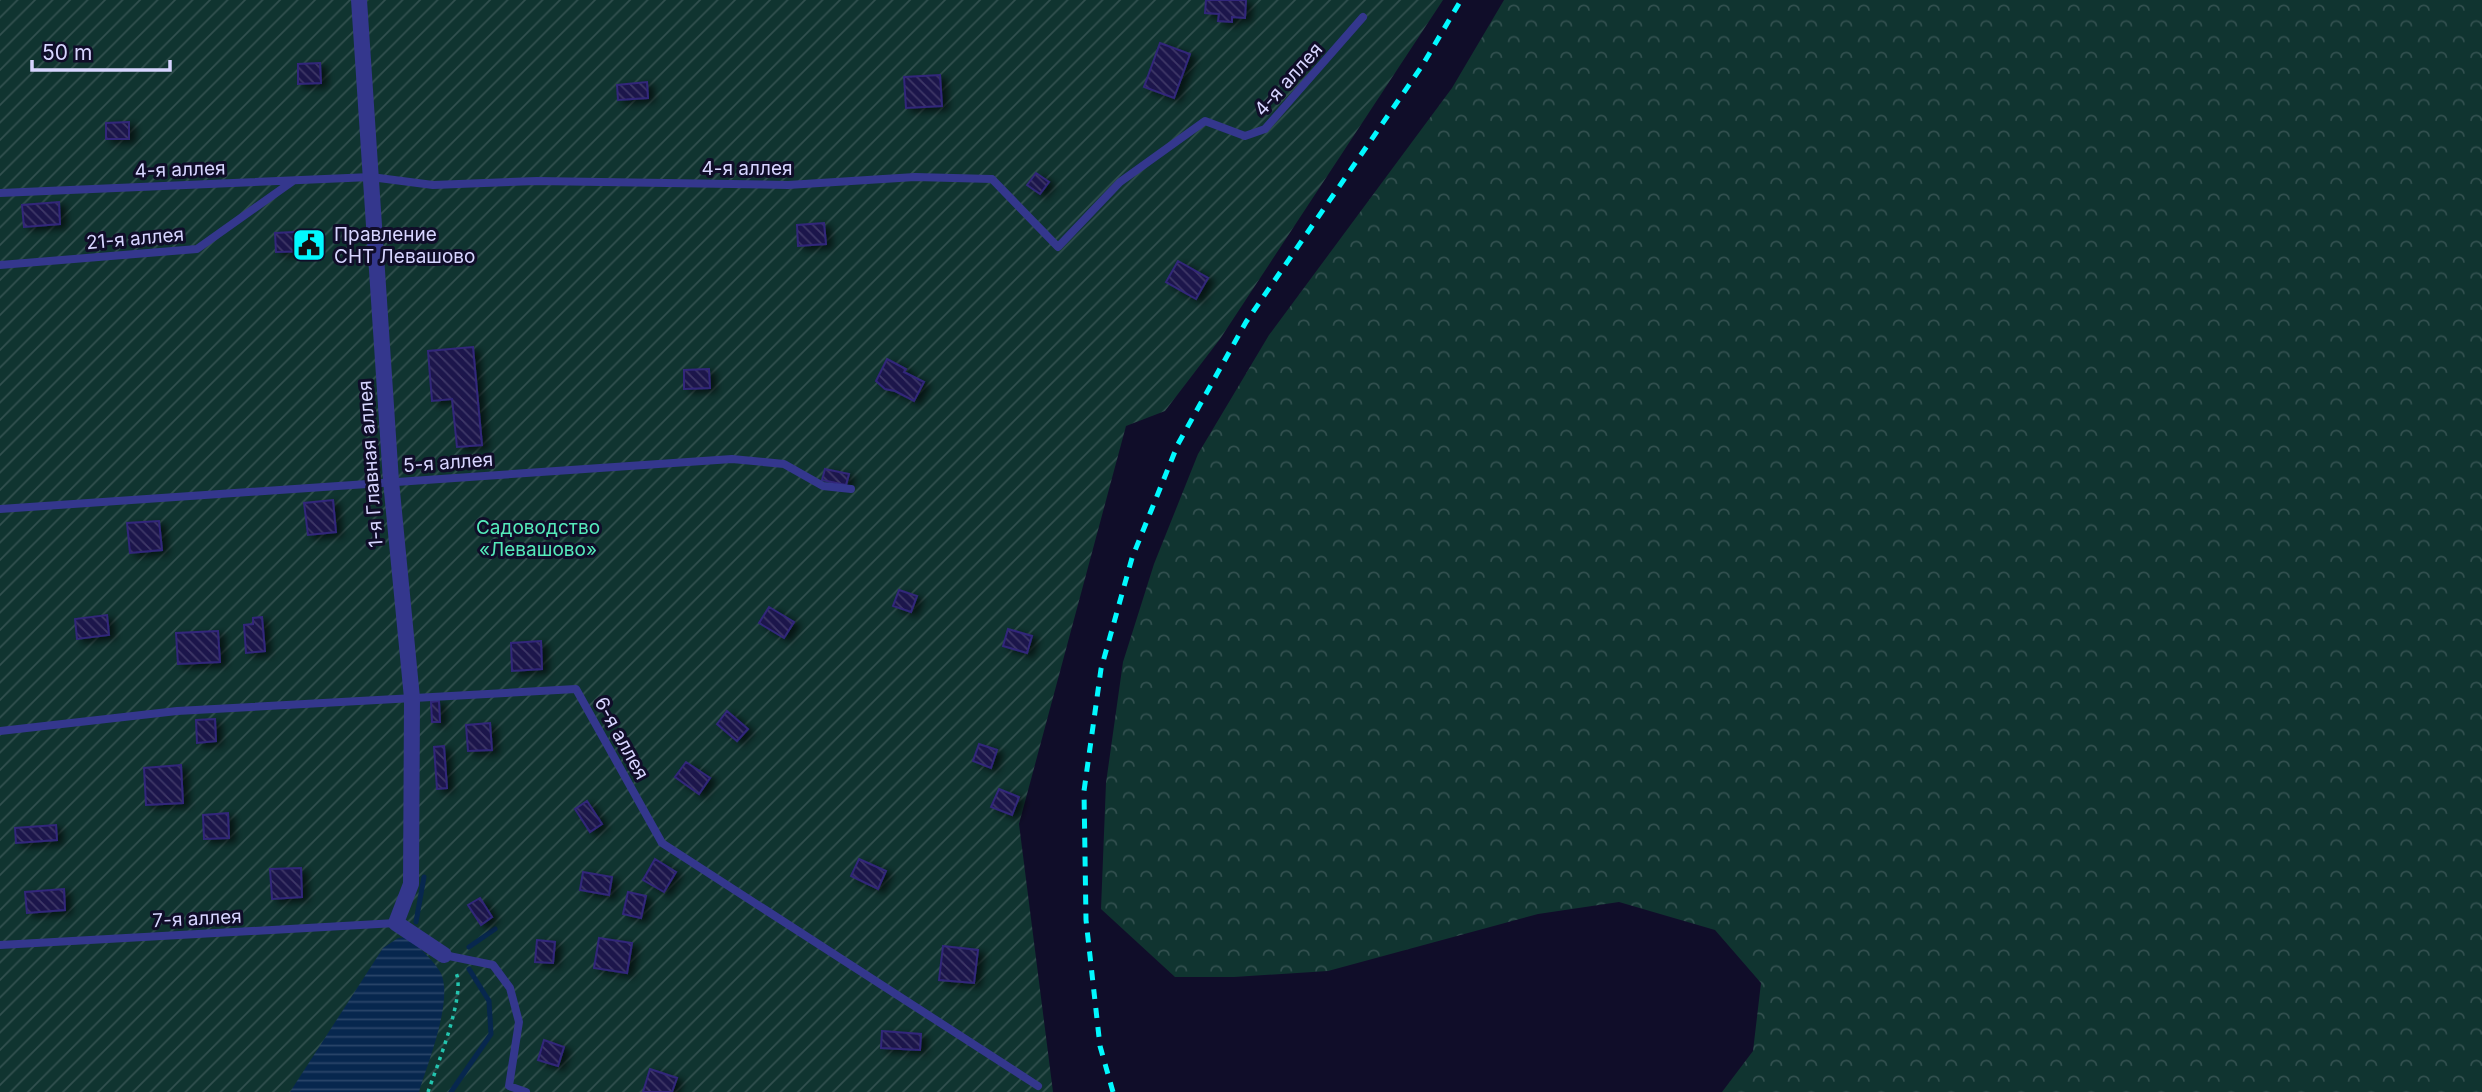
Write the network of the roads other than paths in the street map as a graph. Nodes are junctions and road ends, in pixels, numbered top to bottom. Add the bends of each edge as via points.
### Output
1 (359, 0) edge
2 (1363, 17) dead end
3 (371, 177) junction
4 (294, 181) junction
5 (0, 193) edge
6 (0, 265) edge
7 (391, 481) junction
8 (851, 489) dead end
9 (0, 509) edge
10 (412, 698) junction
11 (0, 731) edge
12 (396, 923) junction
13 (0, 945) edge
14 (444, 955) joint
15 (1038, 1086) dead end
16 (526, 1092) edge

1 - 3 street, 1-я Главная аллея
2 - 3 lane, 4-я аллея via 1265,129 1245,136 1205,121 1120,182 1058,247 992,179 915,177 788,185 537,181 433,185
3 - 4 lane, 4-я аллея
3 - 7 street, 1-я Главная аллея
4 - 5 lane, 4-я аллея
4 - 6 lane, 21-я аллея via 197,249
7 - 8 lane, 5-я аллея via 732,459 784,464 823,486
7 - 9 lane, 5-я аллея
7 - 10 street, 1-я Главная аллея
10 - 11 lane, 6-я аллея via 177,711
10 - 12 street, 1-я Главная аллея via 411,884
10 - 15 lane, 6-я аллея via 576,689 662,843
12 - 13 lane, 7-я аллея
12 - 14 street
14 - 16 lane via 493,965 510,988 519,1022 509,1086

